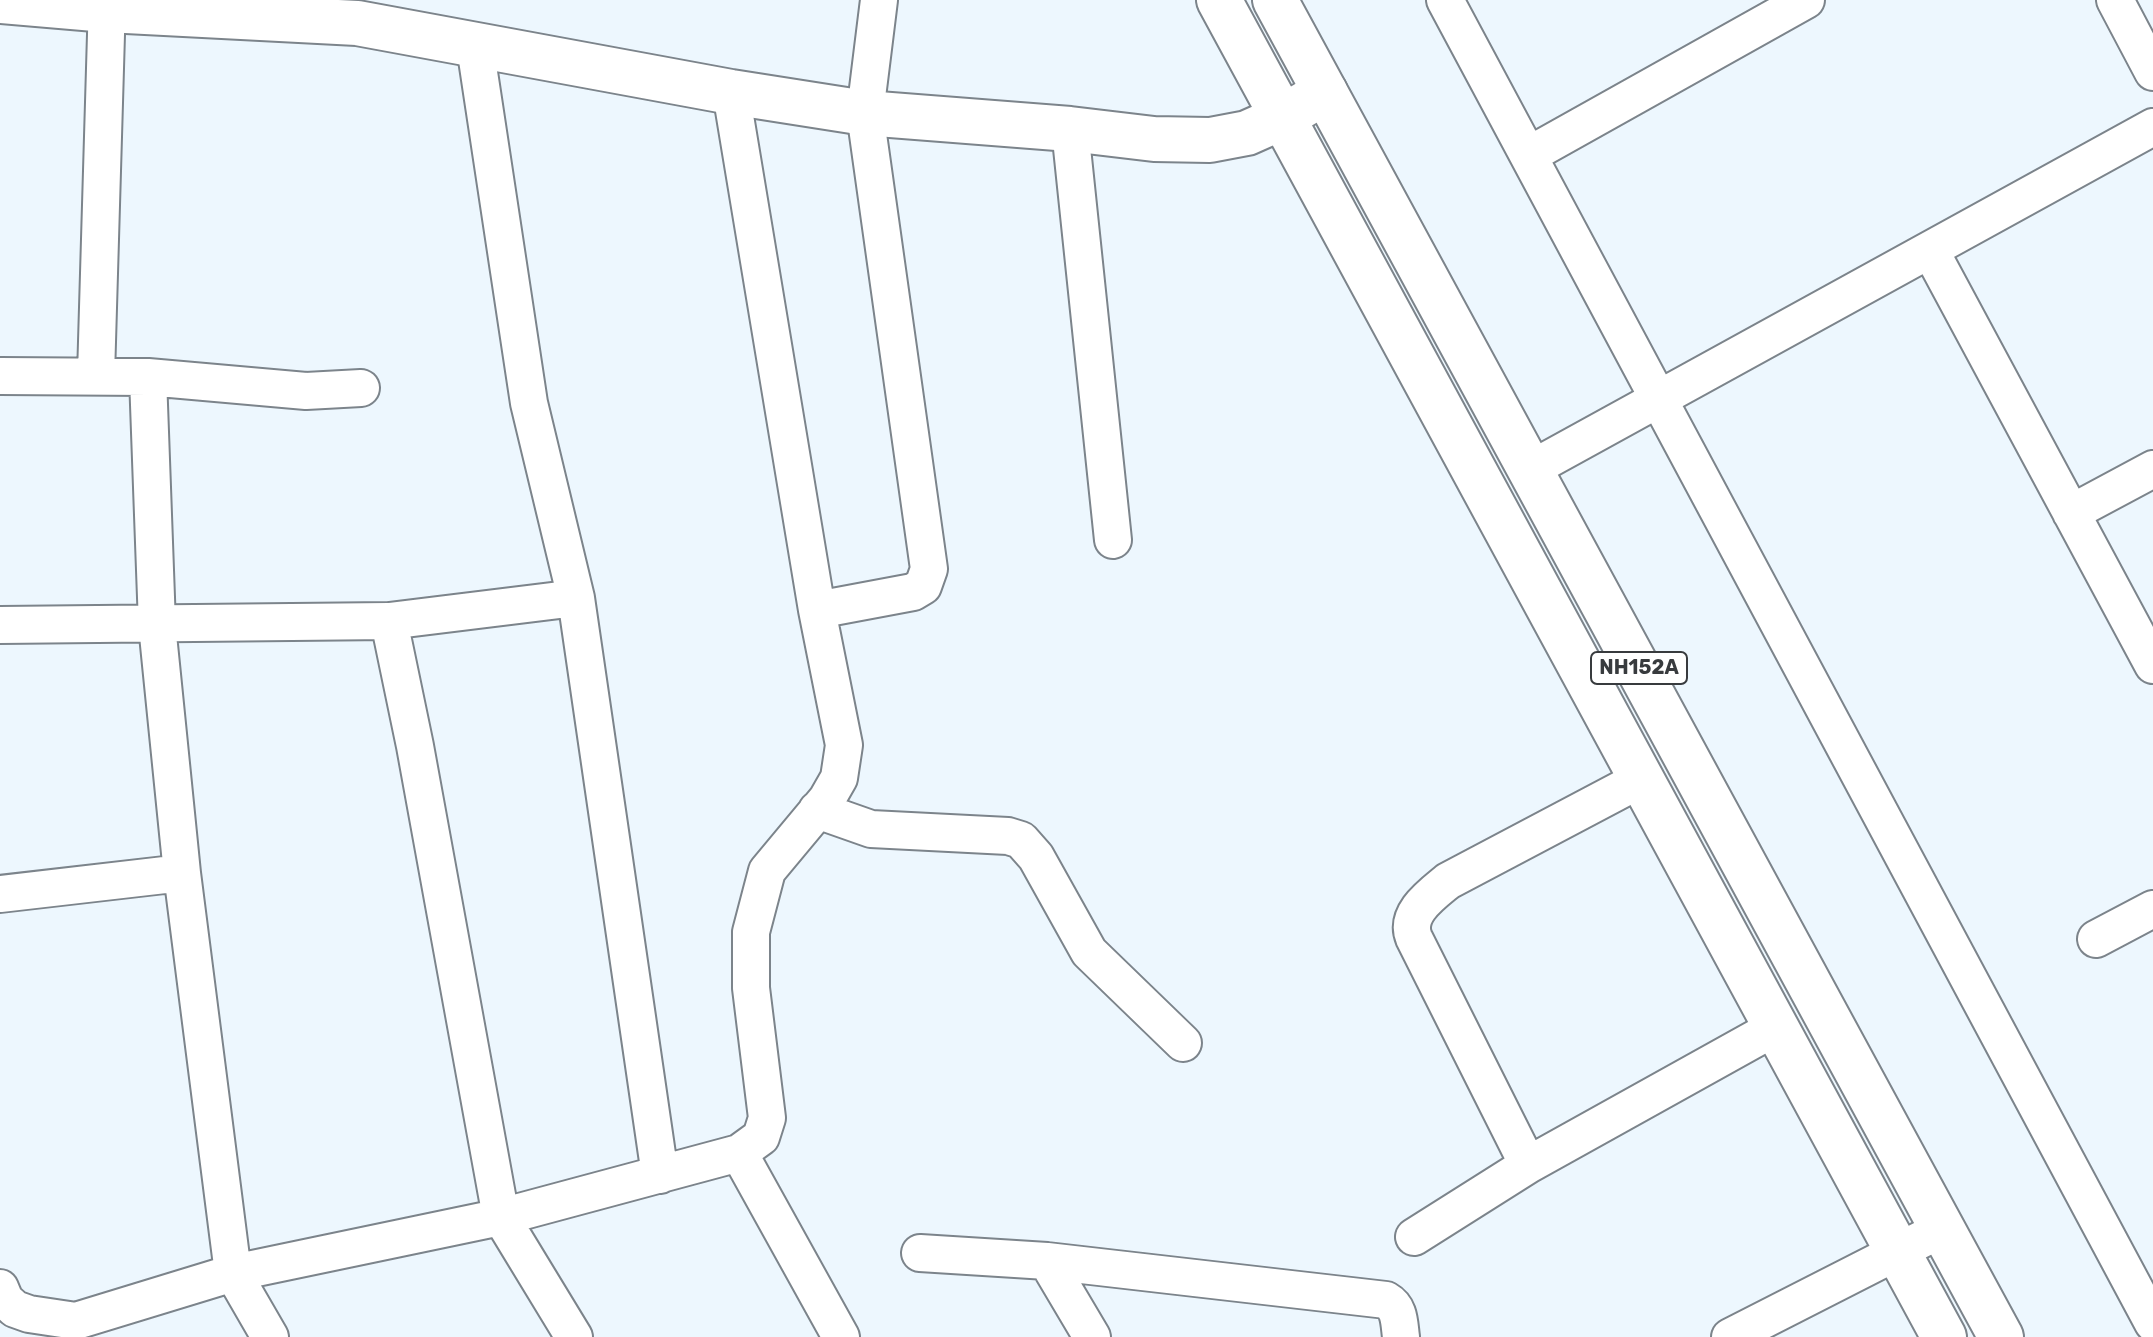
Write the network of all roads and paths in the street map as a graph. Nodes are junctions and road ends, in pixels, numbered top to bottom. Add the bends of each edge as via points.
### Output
1 (879, 0) edge
2 (1219, 0) edge
3 (1275, 0) edge
4 (1445, 0) edge
5 (1806, 0) edge
6 (2115, 0) edge
7 (0, 1) edge
8 (107, 5) edge
9 (358, 11) edge
10 (475, 46) junction
11 (2153, 72) edge
12 (731, 92) junction
13 (1325, 92) junction
14 (865, 113) junction
15 (1283, 117) junction
16 (2153, 127) edge
17 (1070, 129) junction
18 (1529, 155) junction
19 (1930, 250) junction
20 (0, 376) edge
21 (96, 376) junction
22 (148, 377) junction
23 (361, 388) dead end
24 (1660, 399) junction
25 (1531, 469) junction
26 (2153, 469) edge
27 (2071, 513) junction
28 (1113, 540) dead end
29 (576, 598) junction
30 (817, 610) junction
31 (389, 621) junction
32 (0, 625) edge
33 (157, 625) junction
34 (2153, 665) edge
35 (1643, 778) junction
36 (817, 810) junction
37 (182, 873) junction
38 (0, 894) edge
39 (2153, 909) edge
40 (2096, 939) dead end
41 (1778, 1026) junction
42 (1183, 1043) dead end
43 (739, 1153) junction
44 (1528, 1165) junction
45 (660, 1175) junction
46 (501, 1217) junction
47 (1942, 1229) junction
48 (1414, 1237) dead end
49 (920, 1253) dead end
50 (1898, 1253) junction
51 (1047, 1261) junction
52 (233, 1273) junction
53 (0, 1288) edge
54 (2153, 1323) edge
55 (69, 1329) edge
56 (270, 1337) edge
57 (574, 1337) edge
58 (841, 1337) edge
59 (1092, 1337) edge
60 (1401, 1337) edge
61 (1730, 1337) edge
62 (1944, 1337) edge
63 (2001, 1337) edge

1 - 14 street
2 - 15 main road, NH152A
3 - 13 main road, NH152A
4 - 18 street
5 - 18 street
6 - 11 street
7 - 8 main road
8 - 9 main road
8 - 21 street
9 - 10 main road
10 - 12 main road
10 - 29 street via 529,403
12 - 14 main road
12 - 30 street
13 - 15 main road
13 - 25 main road, NH152A
14 - 17 main road
14 - 30 street via 929,569 923,586 913,592
15 - 17 main road via 1247,133 1210,140
15 - 35 main road, NH152A
16 - 19 street
17 - 28 street
18 - 24 street
19 - 24 street
19 - 27 street
20 - 21 street
21 - 22 street
22 - 23 street via 306,391
22 - 33 street
24 - 25 street
24 - 54 street
25 - 47 main road, NH152A
26 - 27 street
27 - 34 street
29 - 31 street
29 - 45 street
30 - 36 street via 844,745 839,778
31 - 33 street
31 - 46 street
32 - 33 street
33 - 37 street
35 - 41 main road, NH152A
35 - 44 street via 1448,881 1430,895 1410,925
36 - 42 street via 871,829 1021,840 1050,878 1089,952
36 - 43 street via 767,871 751,932 751,988 767,1118 761,1137
37 - 38 street
37 - 52 street
39 - 40 street
41 - 44 street
41 - 50 main road, NH152A
43 - 45 street
43 - 58 street
44 - 48 street
45 - 46 street
46 - 52 street
46 - 57 street
47 - 50 street
47 - 63 main road, NH152A
49 - 51 street
50 - 61 street
50 - 62 main road, NH152A
51 - 59 street
51 - 60 street via 1386,1300 1399,1315
52 - 55 street
52 - 56 street
53 - 55 street via 15,1309

